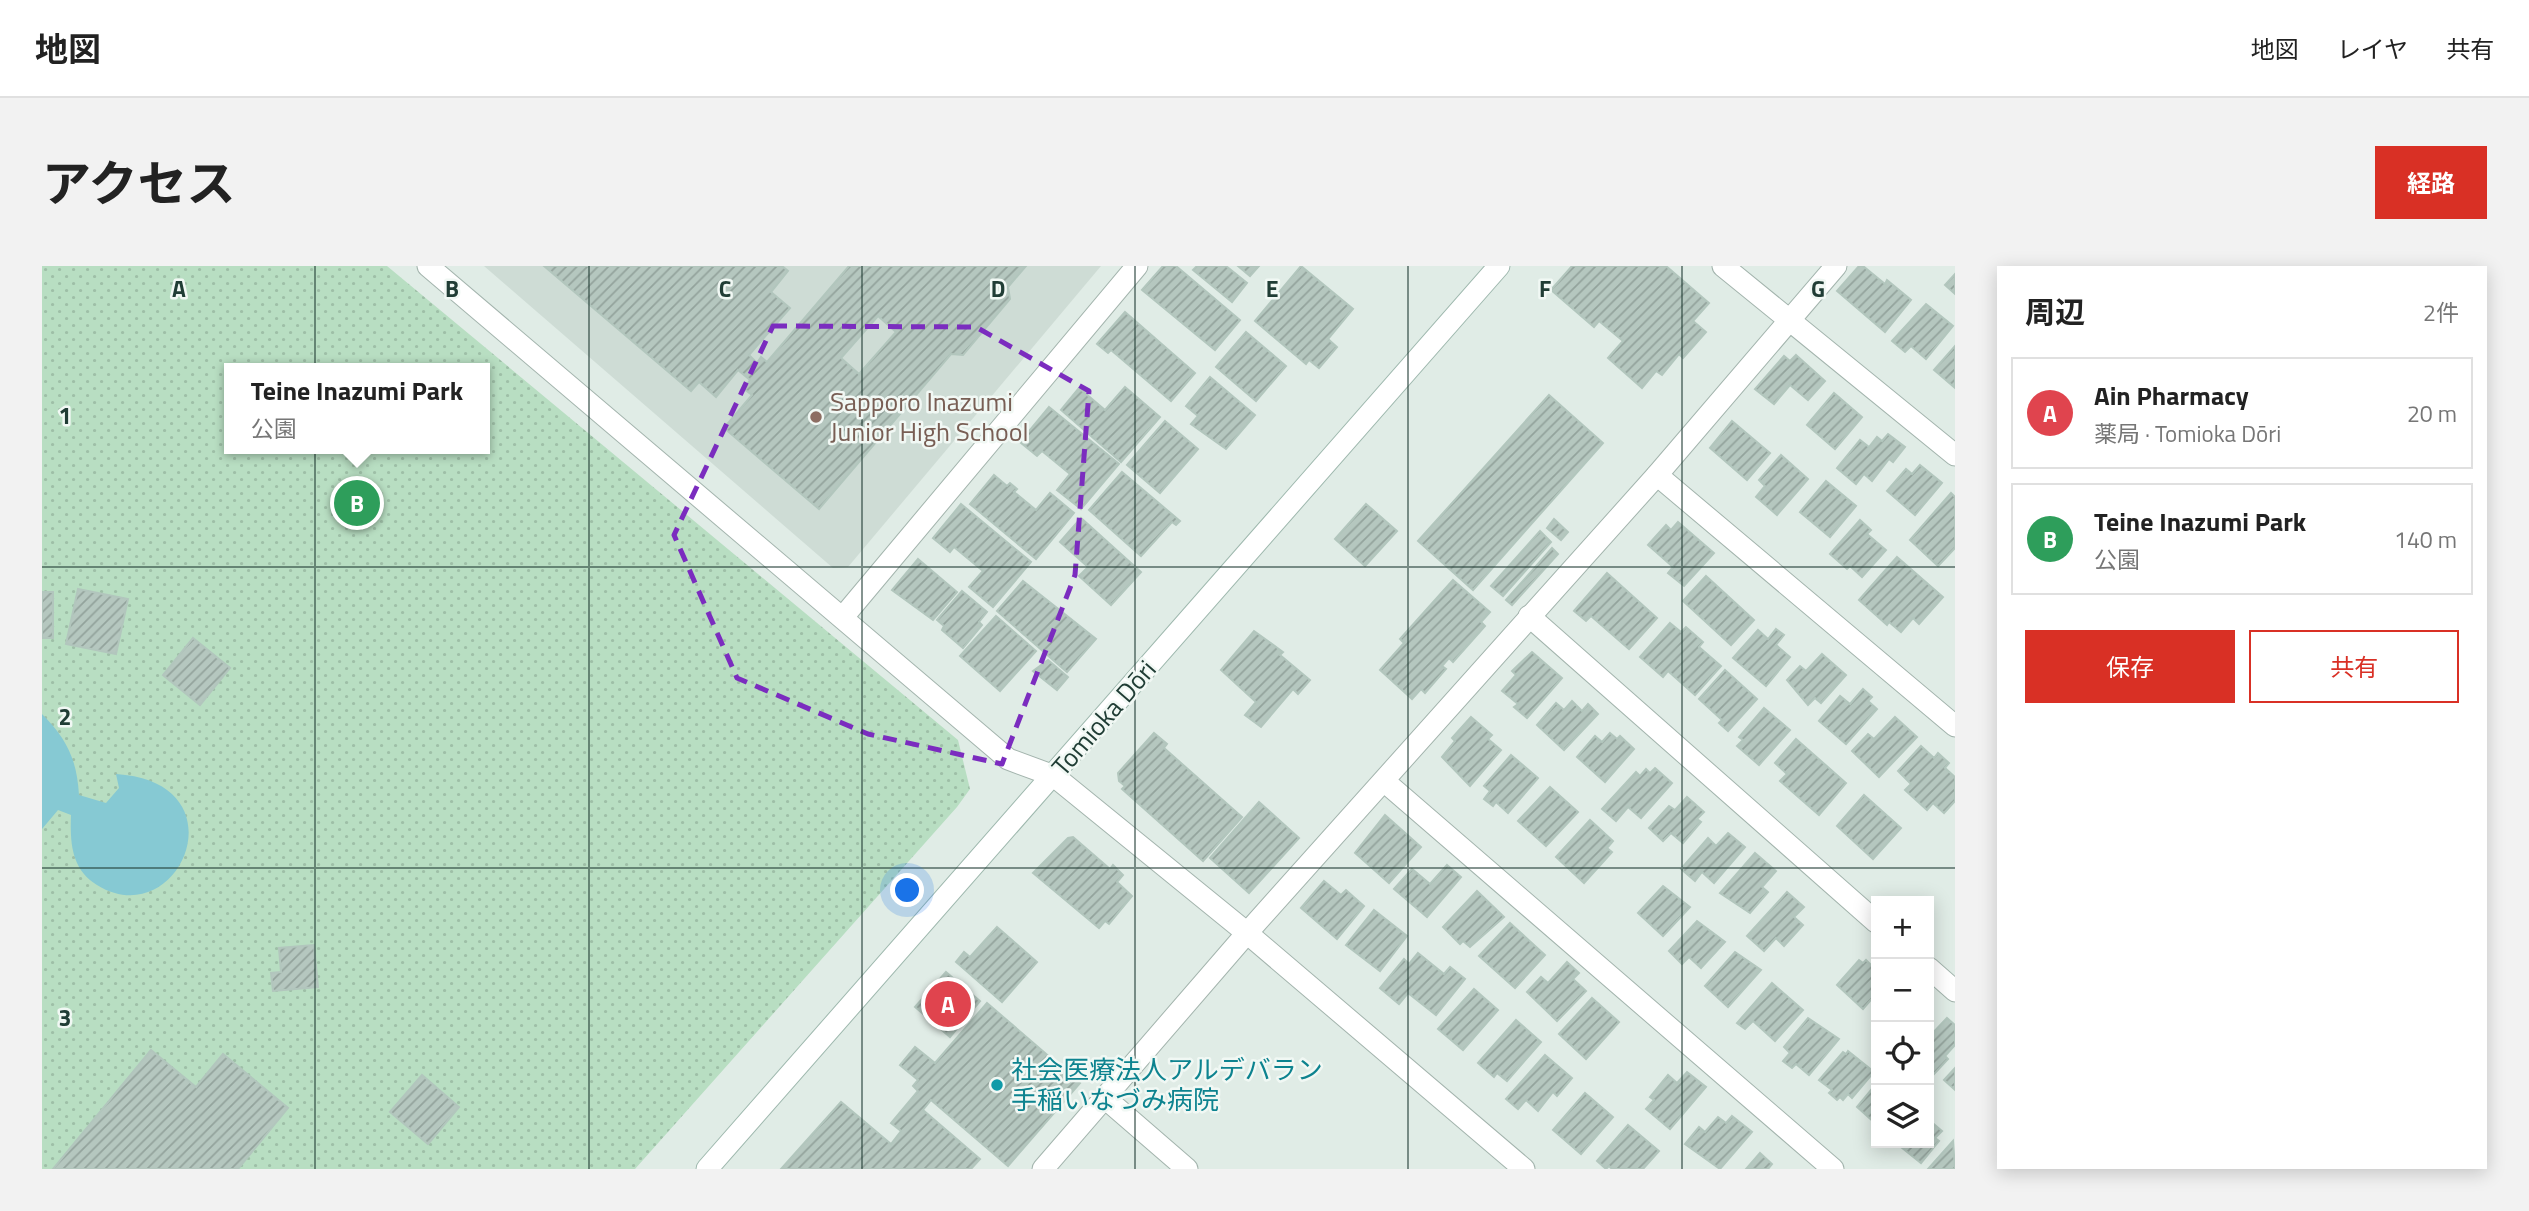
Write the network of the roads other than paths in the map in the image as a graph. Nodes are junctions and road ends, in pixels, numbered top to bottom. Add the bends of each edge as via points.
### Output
1 (428, 266) edge
2 (1137, 266) edge
3 (1499, 266) edge
4 (1723, 266) edge
5 (1836, 266) edge
6 (1789, 322) junction
7 (1955, 455) edge
8 (1657, 475) junction
9 (1530, 616) junction
10 (843, 617) junction
11 (1955, 726) edge
12 (1054, 776) junction
13 (1384, 781) junction
14 (1871, 918) edge
15 (1247, 933) junction
16 (1934, 972) edge
17 (1955, 991) edge
18 (1105, 1098) junction
19 (707, 1169) edge
20 (1043, 1169) edge
21 (1187, 1169) edge
22 (1524, 1169) edge
23 (1833, 1169) edge

1 - 10 street
2 - 10 street
3 - 12 street, Tomioka Dōri
4 - 6 street
5 - 6 street
6 - 7 street
6 - 8 street
8 - 9 street
8 - 11 street
9 - 13 street
9 - 14 street
10 - 12 street via 1008,759
12 - 15 street
12 - 19 street, Tomioka Dōri
13 - 15 street
13 - 23 street
15 - 18 street
15 - 22 street
16 - 17 street
18 - 20 street
18 - 21 street

